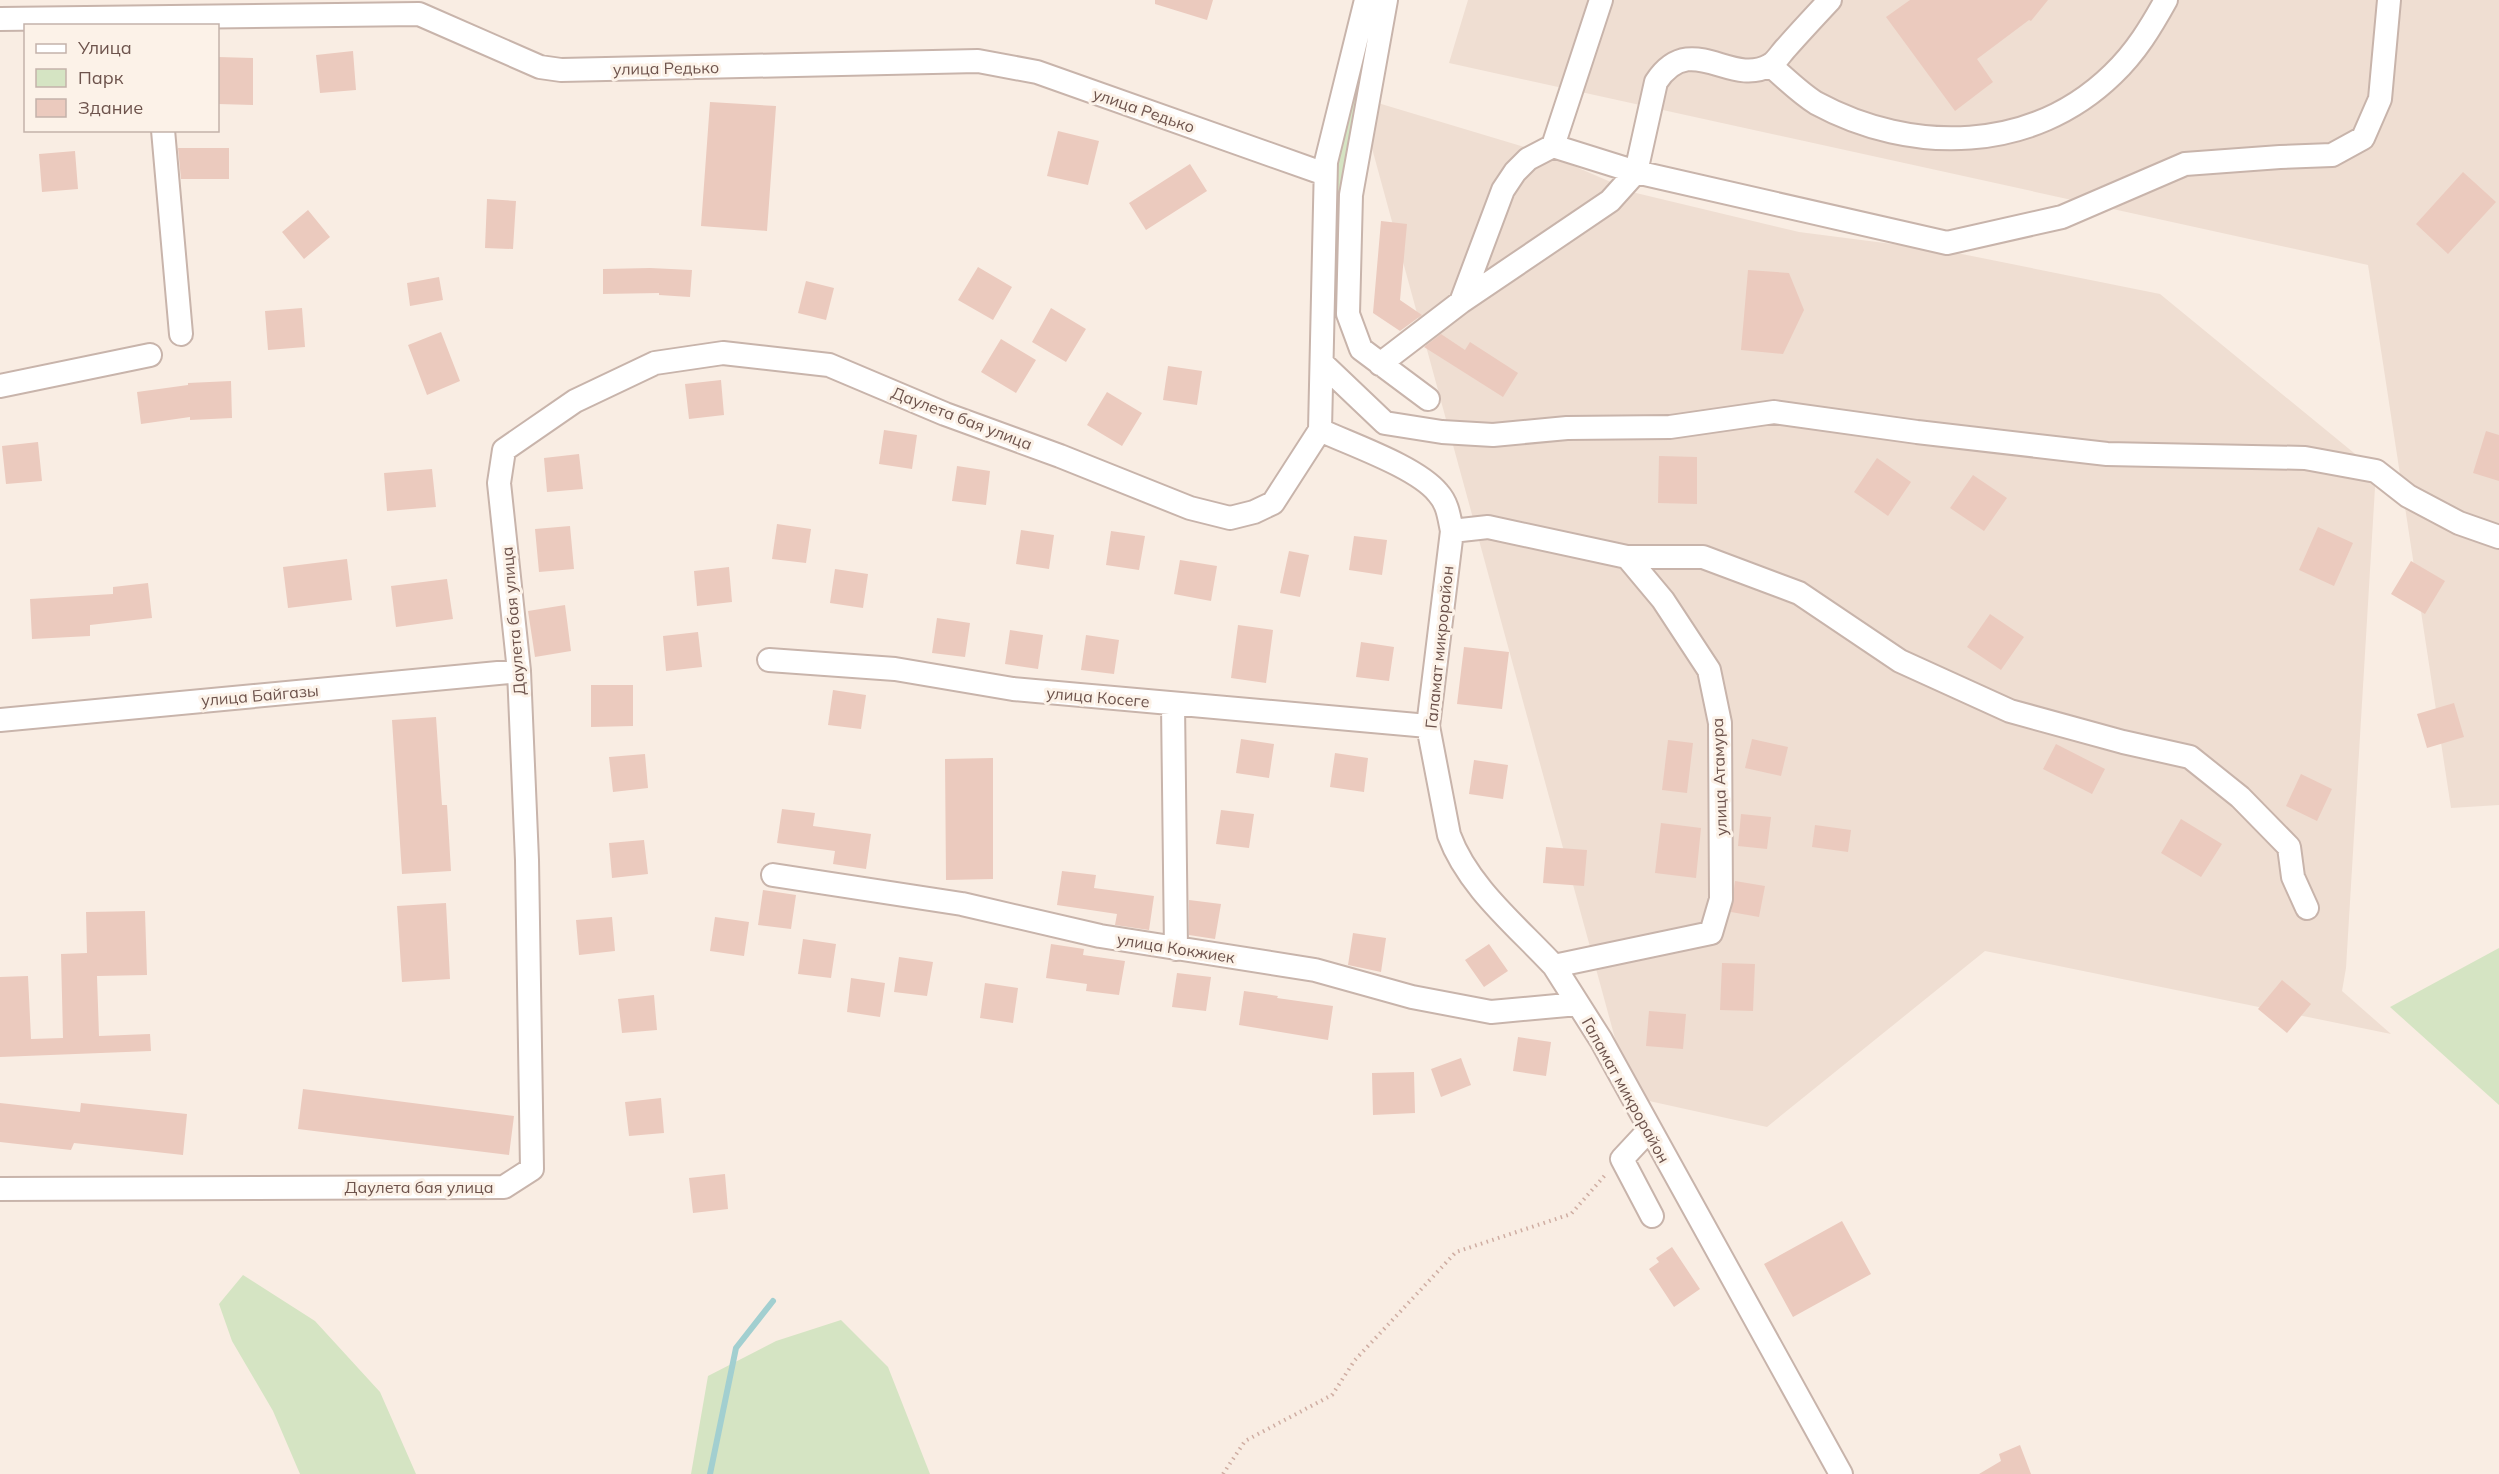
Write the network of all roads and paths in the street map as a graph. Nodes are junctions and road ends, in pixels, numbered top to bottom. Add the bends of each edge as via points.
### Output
1 (1366, 0) edge
2 (1386, 0) edge
3 (1601, 0) edge
4 (1830, 0) edge
5 (2166, 0) edge
6 (2389, 0) edge
7 (0, 19) edge
8 (154, 21) edge
9 (1770, 65) junction
10 (163, 132) edge
11 (1553, 146) junction
12 (1636, 172) junction
13 (1325, 174) junction
14 (1461, 302) junction
15 (181, 334) dead end
16 (150, 355) dead end
17 (1323, 364) junction
18 (1380, 364) junction
19 (0, 386) edge
20 (1428, 399) dead end
21 (1320, 430) junction
22 (1452, 531) junction
23 (2499, 537) edge
24 (1626, 557) junction
25 (770, 660) dead end
26 (519, 671) junction
27 (1173, 704) junction
28 (0, 720) edge
29 (1428, 726) junction
30 (773, 875) dead end
31 (2307, 908) dead end
32 (1176, 949) junction
33 (1554, 966) junction
34 (1578, 1004) junction
35 (1649, 1130) junction
36 (1622, 1159) junction
37 (0, 1189) edge
38 (1652, 1216) dead end
39 (1223, 1474) edge
40 (1841, 1474) edge

1 - 13 street
2 - 18 street via 1351,195 1348,314 1360,349
3 - 11 street
4 - 9 street
5 - 9 street via 2143,40 2104,82 2077,103 2036,123 1992,136 1900,135 1815,102
6 - 12 street via 2380,99 2363,138 2332,155 2185,164 2051,220 1947,243
7 - 8 street, улица Редько
8 - 13 street, улица Редько via 419,14 540,67 561,70 978,61 1037,72
9 - 12 street via 1749,71 1694,59 1677,60 1664,69 1656,82
10 - 15 street
11 - 12 street
11 - 14 street via 1528,159 1503,190
12 - 14 street via 1610,201
13 - 17 street
14 - 18 street
16 - 19 street
17 - 21 street
17 - 23 street via 1385,423 1442,432 1493,435 1567,428 1670,427 1774,412 2107,454 2305,458 2376,471 2408,496 2459,523
18 - 20 street
21 - 22 street, Галамат микрорайон via 1427,482 1448,508
21 - 26 street, Даулета бая улица via 1273,503 1230,518 1190,508 829,365 723,352 655,363 575,401 504,450 499,483
22 - 24 street via 1488,527
22 - 29 street, Галамат микрорайон
24 - 31 street via 1703,557 1800,593 1900,661 2010,711 2190,757 2240,796 2289,847 2293,878
24 - 33 street, улица Атамура via 1663,600 1709,670 1720,723 1721,899 1711,933
25 - 27 street, улица Косеге via 895,669 1013,689
26 - 28 street, улица Байгазы
26 - 37 street, Даулета бая улица via 532,1168 504,1187
27 - 29 street, улица Косеге
27 - 32 street
29 - 33 street, Галамат микрорайон via 1455,851 1479,886
30 - 32 street, улица Кокжиек via 962,904
32 - 34 street, улица Кокжиек via 1315,970 1412,997 1491,1012
33 - 34 street, Галамат микрорайон
34 - 35 street, Галамат микрорайон
35 - 36 street
35 - 40 street, Галамат микрорайон
36 - 38 street
36 - 39 path via 1571,1214 1456,1252 1355,1360 1332,1395 1245,1441

